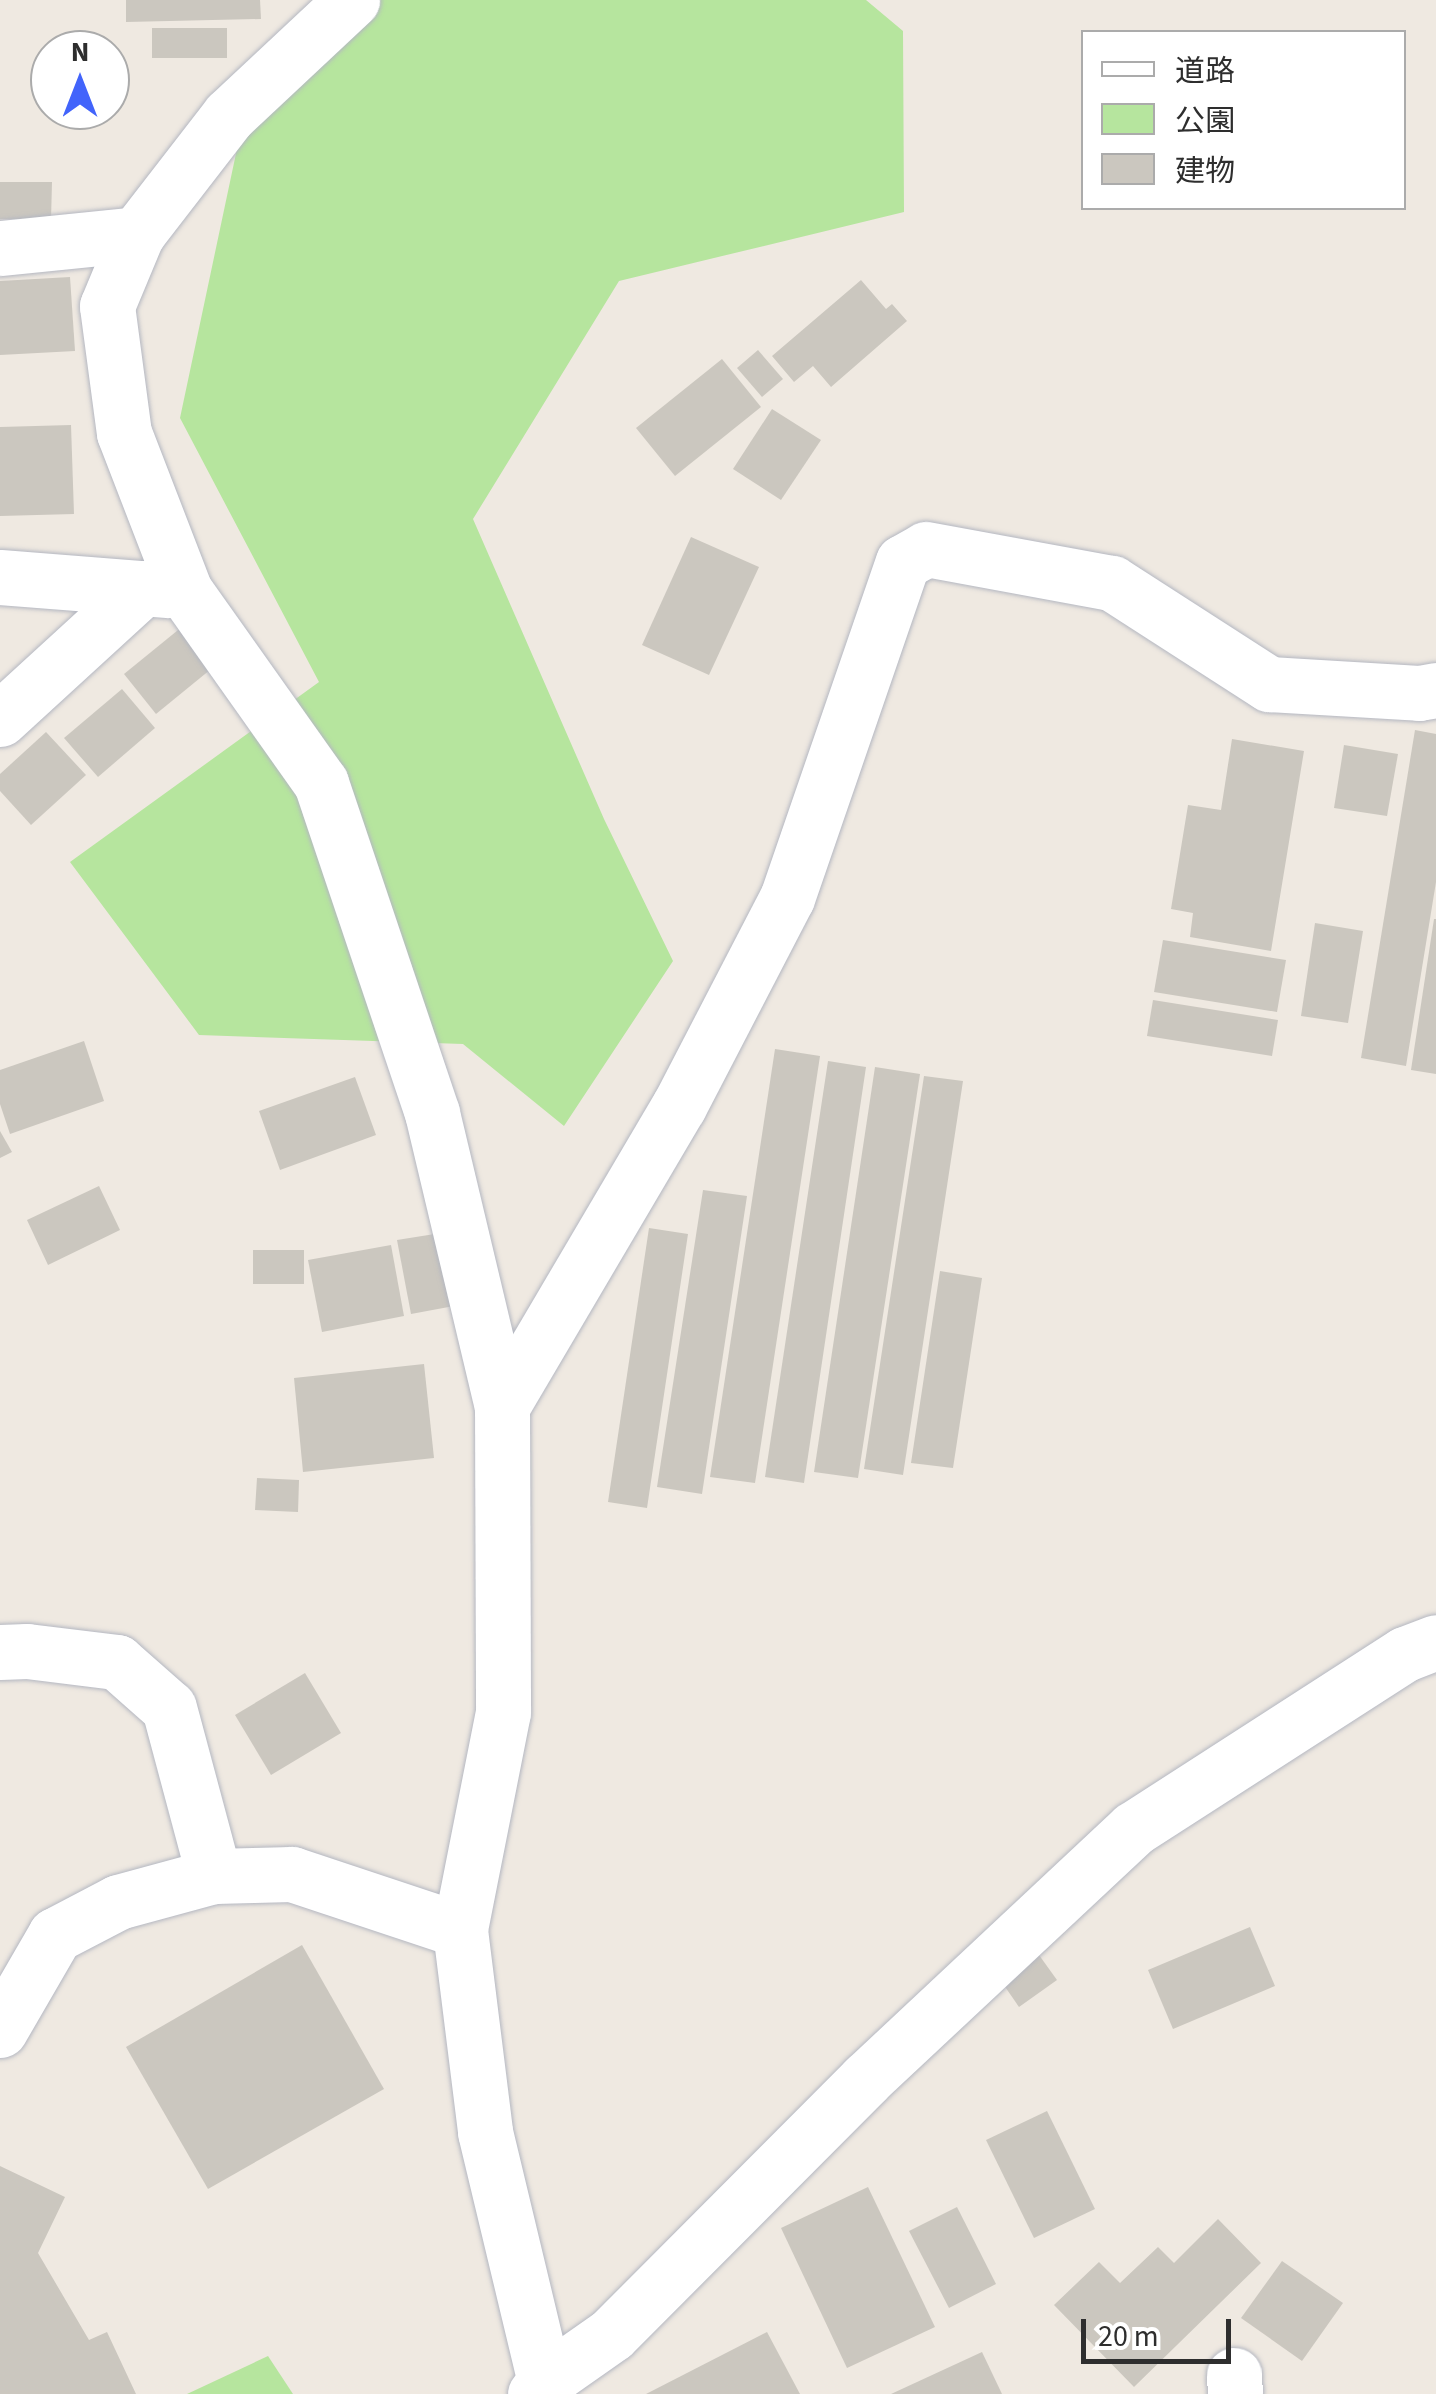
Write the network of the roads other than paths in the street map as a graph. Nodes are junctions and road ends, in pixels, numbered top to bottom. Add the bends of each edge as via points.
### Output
1 (352, 0) edge
2 (136, 234) junction
3 (0, 248) edge
4 (0, 577) edge
5 (164, 589) junction
6 (1436, 690) edge
7 (0, 719) edge
8 (502, 1406) junction
9 (1436, 1642) edge
10 (0, 1652) edge
11 (214, 1876) junction
12 (460, 1930) junction
13 (0, 2030) edge
14 (544, 2389) edge

1 - 2 street via 229,115
2 - 3 street
2 - 5 street via 106,306 124,433
4 - 5 street
5 - 7 street
5 - 8 street via 321,784 432,1113
6 - 8 street via 1268,684 1112,583 926,550 903,562 786,898 679,1106
8 - 12 street via 503,1712
9 - 14 street via 1405,1654 1133,1829 866,2078 612,2334
10 - 11 street via 118,1662 169,1708
11 - 12 street via 292,1874
11 - 13 street via 118,1902 55,1936
12 - 14 street via 485,2132

